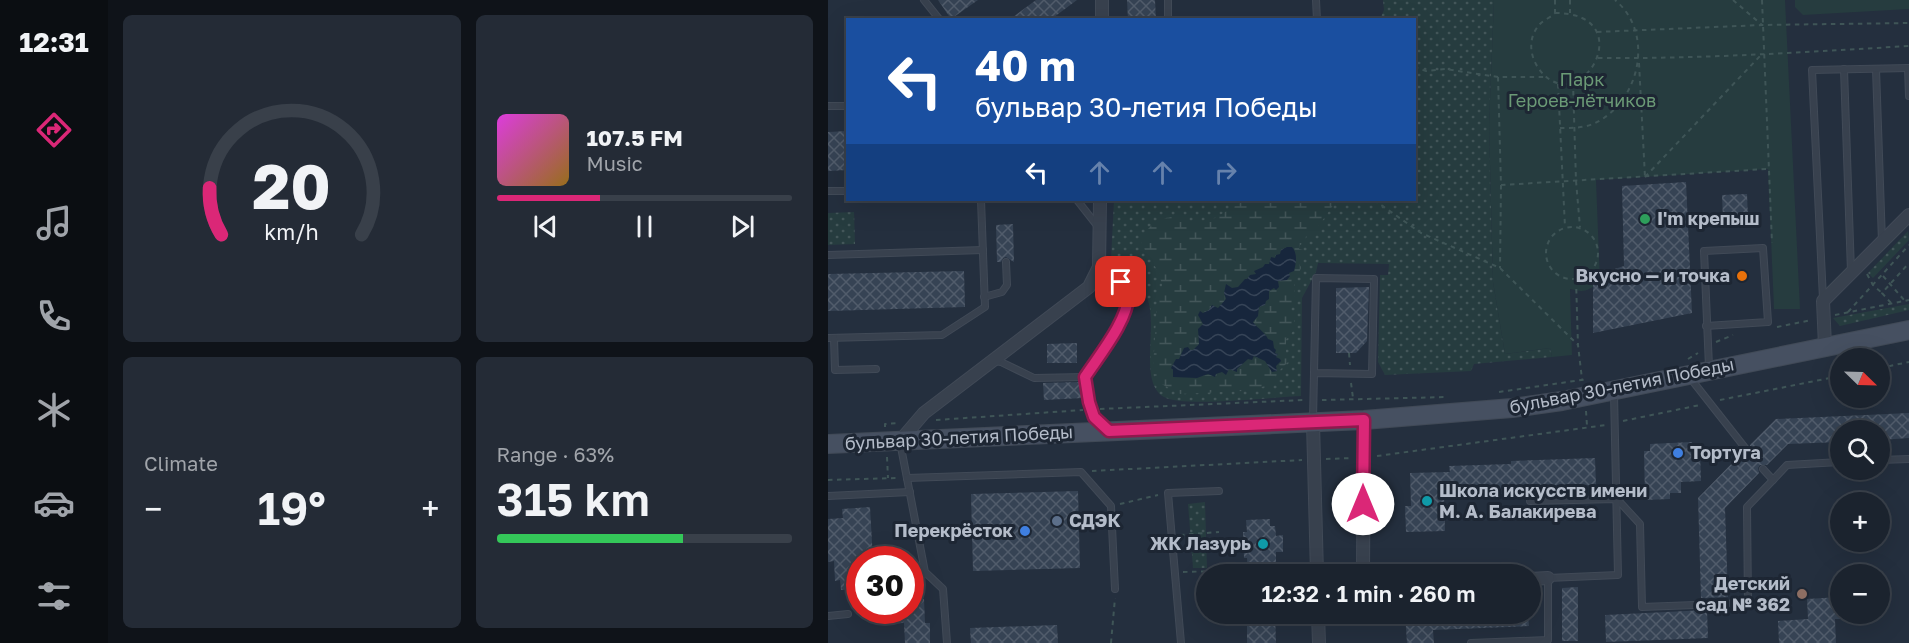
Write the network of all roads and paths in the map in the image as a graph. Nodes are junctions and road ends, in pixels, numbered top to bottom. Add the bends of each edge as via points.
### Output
1 (924, 0) edge
2 (1102, 0) edge
3 (1168, 0) edge
4 (1316, 0) edge
5 (1555, 0) edge
6 (1570, 0) edge
7 (1615, 0) edge
8 (1733, 0) edge
9 (1761, 0) edge
10 (1555, 13) junction
11 (1570, 13) junction
12 (938, 18) edge
13 (1102, 18) edge
14 (1168, 18) edge
15 (1317, 18) edge
16 (1909, 23) edge
17 (1762, 26) junction
18 (1597, 32) junction
19 (1635, 32) junction
20 (1909, 46) edge
21 (1762, 54) junction
22 (1598, 58) junction
23 (1639, 58) junction
24 (1416, 68) edge
25 (1908, 68) edge
26 (1844, 69) junction
27 (1876, 69) junction
28 (1545, 76) junction
29 (1498, 77) junction
30 (1574, 82) junction
31 (1558, 84) junction
32 (1909, 96) edge
33 (828, 106) edge
34 (846, 106) edge
35 (1560, 128) junction
36 (1575, 128) junction
37 (1768, 169) junction
38 (1645, 177) junction
39 (1576, 181) junction
40 (1563, 182) junction
41 (1501, 185) junction
42 (828, 191) edge
43 (846, 191) edge
44 (981, 201) edge
45 (1078, 201) edge
46 (1100, 201) edge
47 (1375, 201) edge
48 (1909, 215) edge
49 (1565, 227) junction
50 (1580, 227) junction
51 (1101, 231) junction
52 (1882, 242) junction
53 (1909, 246) edge
54 (982, 250) junction
55 (1772, 250) dead end
56 (828, 255) edge
57 (1006, 262) dead end
58 (1860, 263) junction
59 (1909, 263) edge
60 (1099, 267) junction
61 (1500, 268) junction
62 (1851, 273) junction
63 (1882, 275) junction
64 (1576, 280) junction
65 (1891, 283) junction
66 (1873, 285) junction
67 (1882, 293) junction
68 (984, 297) junction
69 (1909, 300) edge
70 (1823, 301) junction
71 (1905, 301) junction
72 (1891, 304) junction
73 (1706, 326) junction
74 (1909, 330) edge
75 (831, 338) edge
76 (1578, 345) junction
77 (1825, 346) junction
78 (989, 361) junction
79 (1909, 362) edge
80 (1890, 366) edge
81 (876, 369) dead end
82 (831, 370) edge
83 (1709, 371) junction
84 (1314, 373) junction
85 (1688, 375) junction
86 (1085, 377) junction
87 (1614, 390) junction
88 (1496, 393) dead end
89 (1453, 396) dead end
90 (1314, 400) junction
91 (1091, 409) junction
92 (1364, 420) junction
93 (916, 422) junction
94 (1313, 423) junction
95 (1587, 427) dead end
96 (1109, 431) junction
97 (893, 441) junction
98 (828, 444) edge
99 (1746, 449) dead end
100 (1364, 458) junction
101 (1313, 459) junction
102 (1909, 459) edge
103 (1890, 460) edge
104 (1830, 463) edge
105 (1763, 469) dead end
106 (1080, 472) junction
107 (888, 478) junction
108 (907, 478) junction
109 (828, 480) edge
110 (1773, 480) junction
111 (1219, 491) dead end
112 (910, 492) junction
113 (1168, 493) junction
114 (828, 496) edge
115 (1617, 499) junction
116 (1530, 501) dead end
117 (1111, 506) junction
118 (1219, 532) dead end
119 (1172, 536) junction
120 (1317, 564) edge
121 (1363, 564) edge
122 (1196, 572) edge
123 (1174, 573) junction
124 (1541, 578) edge
125 (1548, 578) junction
126 (1115, 590) joint
127 (846, 615) edge
128 (828, 616) edge
129 (1318, 624) edge
130 (947, 643) edge
131 (1111, 643) edge
132 (1181, 643) edge
133 (1319, 643) edge
134 (1471, 643) edge

1 - 12 lane
2 - 13 street
3 - 14 lane
4 - 15 lane
5 - 10 path
6 - 11 path
7 - 19 path via 1625,8
8 - 17 path
9 - 17 path
10 - 11 path
10 - 28 path via 1540,23 1533,35 1531,52 1535,65
11 - 18 path
16 - 17 path
17 - 19 path
17 - 21 path
18 - 19 path
18 - 22 path
19 - 23 path
20 - 21 path
21 - 23 path
21 - 37 path
21 - 38 path
22 - 23 path
22 - 30 path via 1587,75
23 - 36 path via 1632,87 1619,105 1591,125
23 - 38 path
24 - 29 path
25 - 27 lane
25 - 32 lane
26 - 27 lane
26 - 62 lane
26 - 70 lane via 1812,70
27 - 52 lane
28 - 29 path
28 - 31 path
29 - 41 path
30 - 31 path
30 - 36 path
31 - 35 path
33 - 34 lane
35 - 36 path
35 - 40 path
36 - 39 path
37 - 38 path
37 - 55 path
38 - 39 path
39 - 40 path
39 - 50 path
40 - 41 path
40 - 49 path
41 - 61 path
42 - 43 lane
44 - 54 lane
45 - 51 lane
46 - 51 street
47 - 61 path via 1421,233
48 - 52 street
49 - 50 path
49 - 64 path via 1553,234 1545,250 1550,269 1565,279
50 - 64 path via 1591,234 1598,247 1597,264 1588,275
51 - 60 street
52 - 58 street
53 - 63 path
54 - 56 lane
54 - 68 lane
57 - 68 lane via 1007,285 1002,292
58 - 62 street
58 - 66 path
59 - 65 path
60 - 78 street via 1089,286
60 - 86 lane via 1121,282 1128,291 1128,302
61 - 76 path
62 - 70 street
63 - 65 path
63 - 66 path
64 - 76 path
65 - 67 path
65 - 71 path
66 - 67 path
66 - 72 path via 1848,312
67 - 72 path
68 - 75 lane via 985,308 942,335
69 - 71 path
70 - 77 street
71 - 72 path
73 - 73 lane via 1704,251 1763,248 1768,322
73 - 83 lane
74 - 77 main road, бульвар 30-летия Победы
75 - 82 lane
76 - 88 path via 1582,380
77 - 83 main road, бульвар 30-летия Победы
78 - 86 lane via 1001,362 1035,378
78 - 93 street
79 - 80 path
81 - 82 lane
83 - 85 main road, бульвар 30-летия Победы
84 - 84 lane via 1372,374 1374,279 1316,278
84 - 90 lane
85 - 87 main road, бульвар 30-летия Победы
85 - 99 lane
86 - 91 lane
87 - 92 main road, бульвар 30-летия Победы via 1512,408
87 - 115 lane
89 - 90 path
90 - 91 path
90 - 94 lane
91 - 93 path
91 - 96 lane
92 - 94 main road, бульвар 30-летия Победы
92 - 100 street
93 - 97 street
93 - 97 path via 885,424
94 - 96 main road, бульвар 30-летия Победы
94 - 101 street
95 - 100 path
96 - 97 main road, бульвар 30-летия Победы
97 - 98 main road, бульвар 30-летия Победы
97 - 107 path
97 - 108 lane
100 - 101 path
100 - 121 street
101 - 106 path
101 - 120 street
102 - 103 lane
104 - 110 lane via 1787,465
105 - 110 lane
106 - 108 lane
106 - 117 lane
107 - 108 path
107 - 109 path
108 - 112 lane
110 - 115 lane via 1747,507 1748,603 1642,607 1640,524
111 - 113 lane
112 - 114 lane
112 - 130 lane via 925,572 943,589
113 - 117 path
113 - 119 lane
115 - 116 lane
115 - 125 lane via 1618,575
117 - 126 lane
118 - 119 path
119 - 123 lane
122 - 123 path
123 - 132 lane
124 - 125 street
125 - 134 lane via 1548,640
126 - 131 path
127 - 128 lane
129 - 133 street

